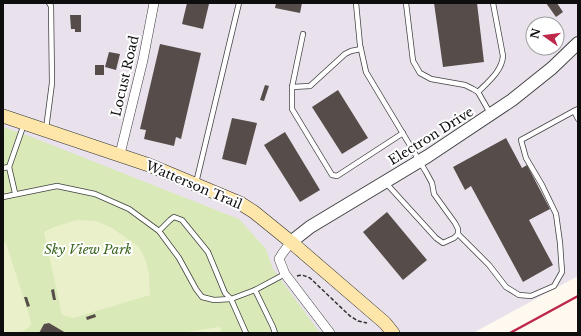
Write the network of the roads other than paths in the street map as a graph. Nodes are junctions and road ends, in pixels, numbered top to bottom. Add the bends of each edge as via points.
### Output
1 (49, 3) edge
2 (154, 3) edge
3 (239, 3) edge
4 (356, 3) edge
5 (406, 3) edge
6 (493, 3) edge
7 (303, 34) dead end
8 (578, 43) edge
9 (361, 49) junction
10 (292, 88) junction
11 (478, 92) junction
12 (576, 110) edge
13 (490, 115) junction
14 (3, 116) edge
15 (578, 119) edge
16 (24, 124) junction
17 (46, 131) junction
18 (403, 133) junction
19 (120, 154) junction
20 (420, 160) junction
21 (9, 167) junction
22 (3, 168) edge
23 (385, 182) junction
24 (196, 184) junction
25 (15, 193) junction
26 (3, 196) edge
27 (158, 231) junction
28 (458, 234) junction
29 (291, 242) junction
30 (287, 277) junction
31 (255, 290) junction
32 (231, 298) junction
33 (392, 331) edge
34 (246, 333) edge
35 (275, 333) edge
36 (330, 333) edge

1 - 17 lane via 52,83
2 - 19 street, Locust Road
3 - 24 lane
4 - 9 lane
5 - 11 lane via 413,61 420,73 431,79 465,85
6 - 11 lane via 503,56 502,64
7 - 10 lane
8 - 13 street, Electron Drive via 552,68
9 - 10 lane via 345,54 310,86
9 - 18 lane via 366,72
10 - 18 lane via 292,109 332,175 337,176
11 - 13 lane
12 - 15 lane
12 - 28 lane via 521,140 526,158 556,214 562,272 554,286 531,296 519,295 506,287
13 - 20 street, Electron Drive
14 - 16 main road, Watterson Trail
16 - 17 main road, Watterson Trail
16 - 21 lane
17 - 19 main road, Watterson Trail
18 - 20 lane
19 - 24 main road, Watterson Trail
20 - 23 street, Electron Drive
20 - 28 lane via 432,183 434,194 455,223
21 - 22 lane
21 - 25 lane
23 - 28 lane via 443,243
23 - 29 street, Electron Drive via 310,227
24 - 29 main road, Watterson Trail via 240,203
25 - 26 lane
25 - 27 lane via 57,186 95,194 129,209
27 - 32 lane via 179,258 202,297 214,300
27 - 32 lane via 174,217 182,220 208,252 225,293
29 - 30 street via 279,260
29 - 33 main road, Watterson Trail
30 - 31 lane
30 - 36 street
31 - 32 lane
31 - 35 lane
32 - 34 lane

